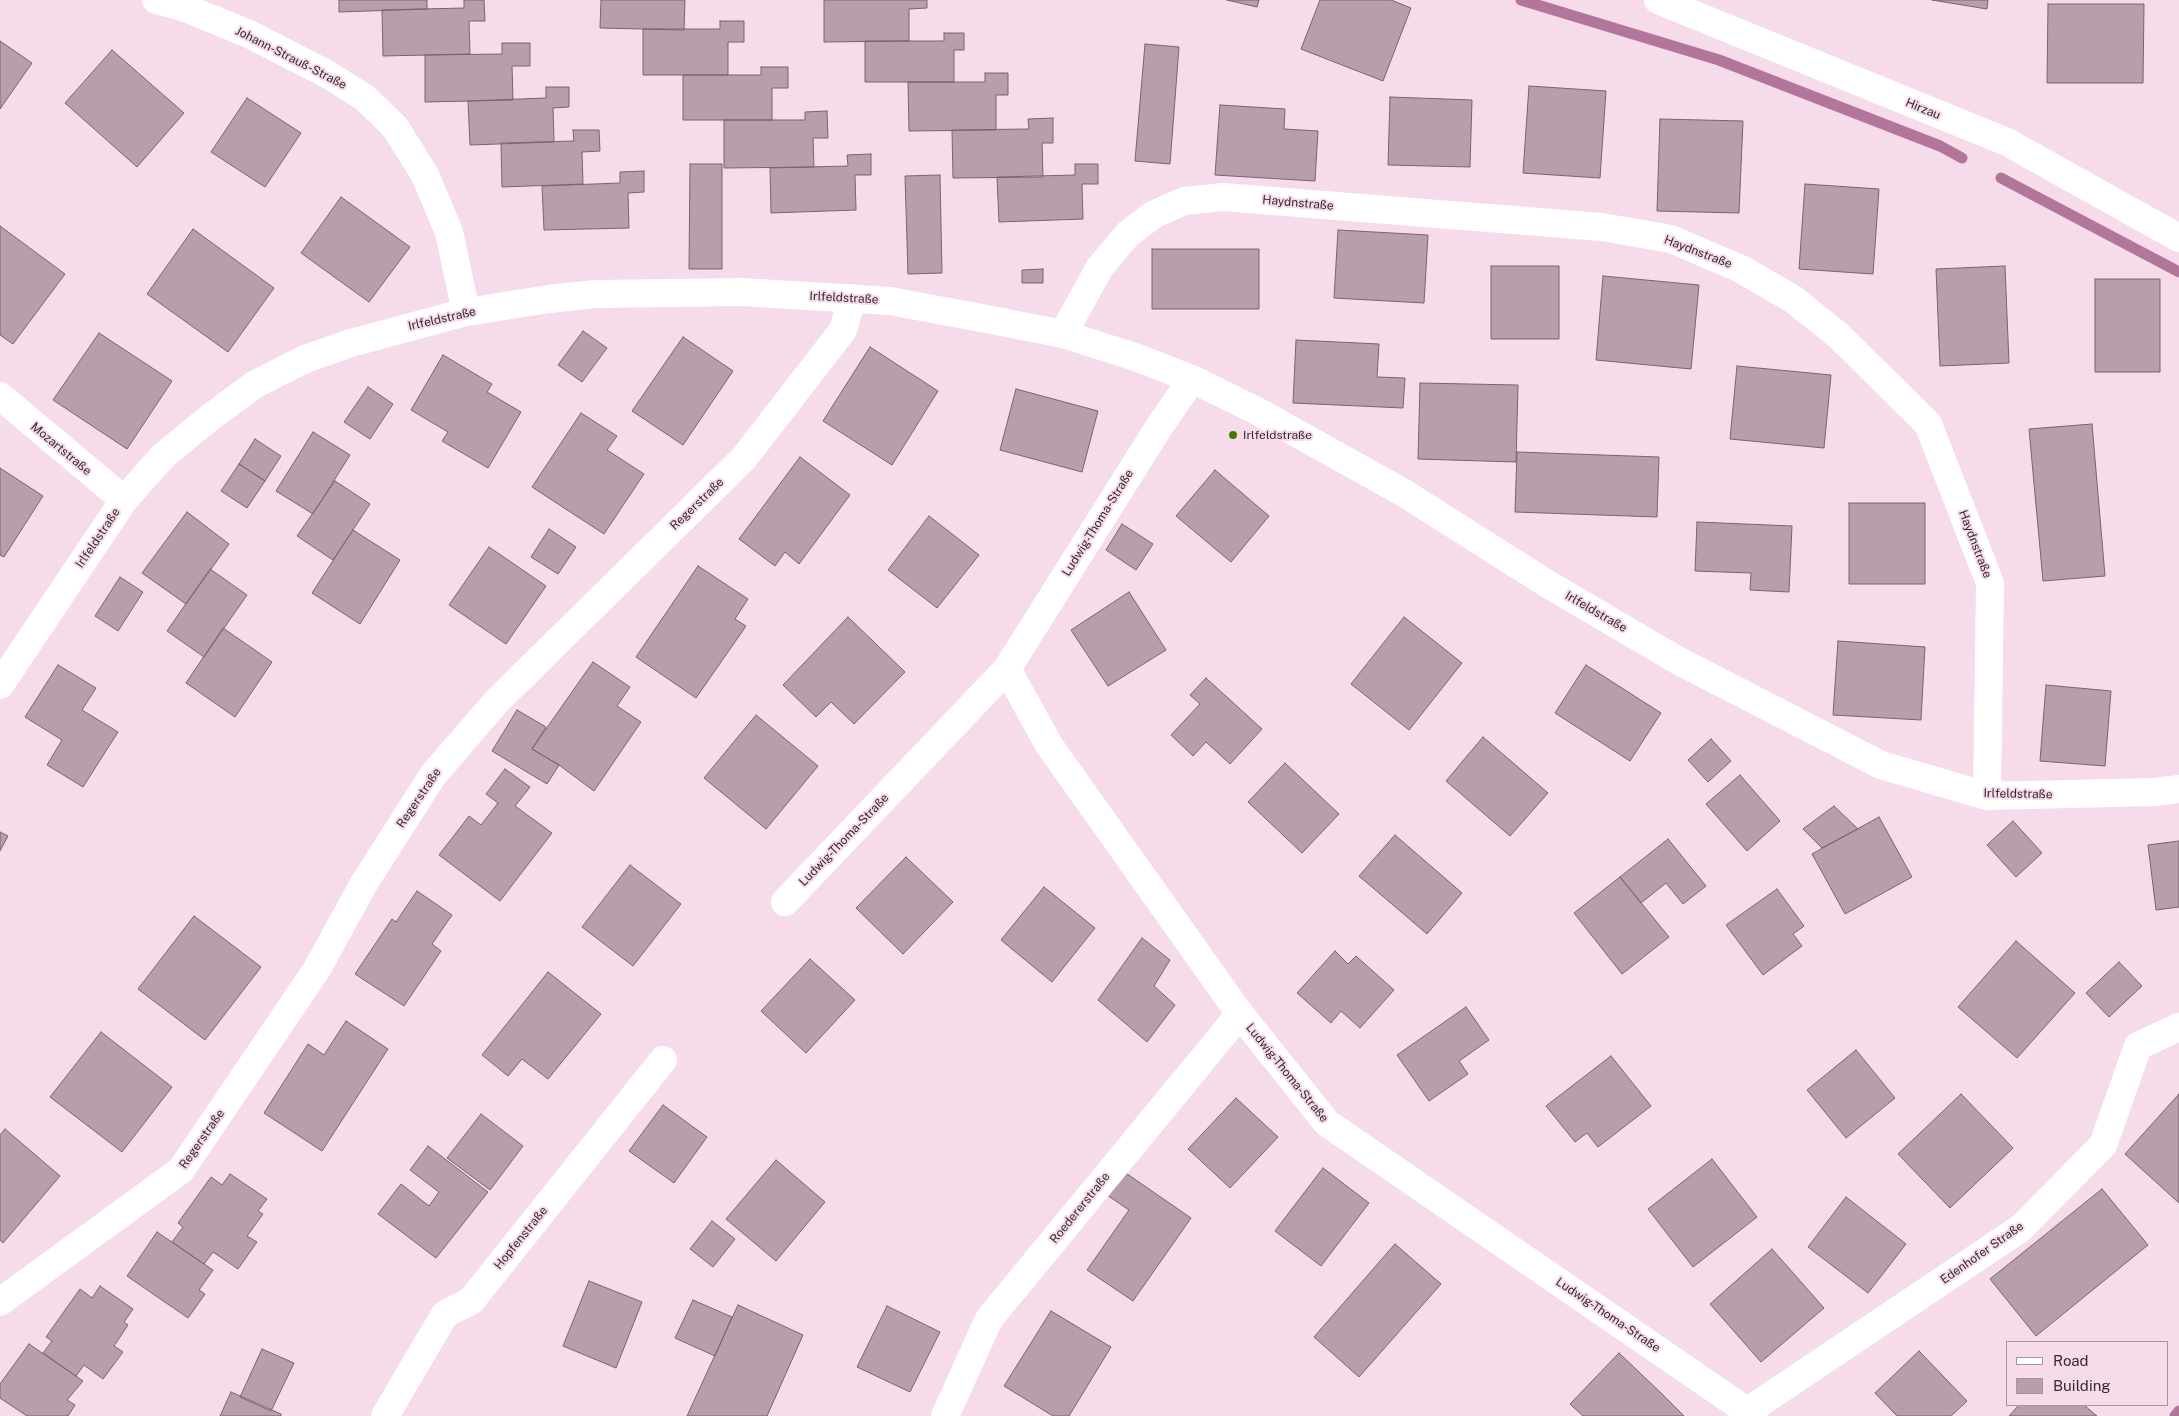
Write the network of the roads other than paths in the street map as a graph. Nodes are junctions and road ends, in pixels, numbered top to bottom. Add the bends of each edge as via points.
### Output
1 (156, 0) edge
2 (1658, 0) edge
3 (2179, 238) edge
4 (852, 298) junction
5 (466, 312) junction
6 (1063, 334) junction
7 (1192, 379) junction
8 (0, 396) edge
9 (124, 500) junction
10 (1007, 669) junction
11 (0, 685) edge
12 (2179, 788) edge
13 (1987, 796) junction
14 (785, 902) dead end
15 (1240, 1014) junction
16 (2179, 1027) edge
17 (663, 1060) dead end
18 (0, 1302) edge
19 (1751, 1413) edge
20 (385, 1416) edge
21 (945, 1416) edge

1 - 5 street, Johann-Strauß-Straße via 183,6 249,34 327,74 365,98 395,128 425,175 449,232
2 - 3 street, Hirzau via 2007,142
4 - 5 street, Irlfeldstraße via 742,292 596,294
4 - 6 street, Irlfeldstraße via 890,300
4 - 18 street, Regerstraße via 843,330 744,458 497,701 433,775 363,885 317,969 181,1170
5 - 9 street, Irlfeldstraße via 421,322 304,359 254,385 164,455
6 - 7 street, Irlfeldstraße
6 - 13 street, Haydnstraße via 1100,267 1128,234 1153,215 1184,201 1223,197 1602,227 1670,239 1741,269 1793,299 1839,336 1928,424 1990,583
7 - 10 street, Ludwig-Thoma-Straße
7 - 13 street, Irlfeldstraße via 1257,411 1404,493 1546,583 1677,660 1881,765
8 - 9 street, Mozartstraße
9 - 11 street, Irlfeldstraße
10 - 14 street, Ludwig-Thoma-Straße
10 - 15 street, Ludwig-Thoma-Straße via 1049,744
12 - 13 street, Irlfeldstraße via 2154,792
15 - 19 street, Ludwig-Thoma-Straße via 1327,1123
15 - 21 street, Roedererstraße via 988,1319
16 - 19 street, Edenhofer Straße via 2138,1046 2103,1145 2021,1228
17 - 20 street, Hopfenstraße via 471,1300 445,1314

